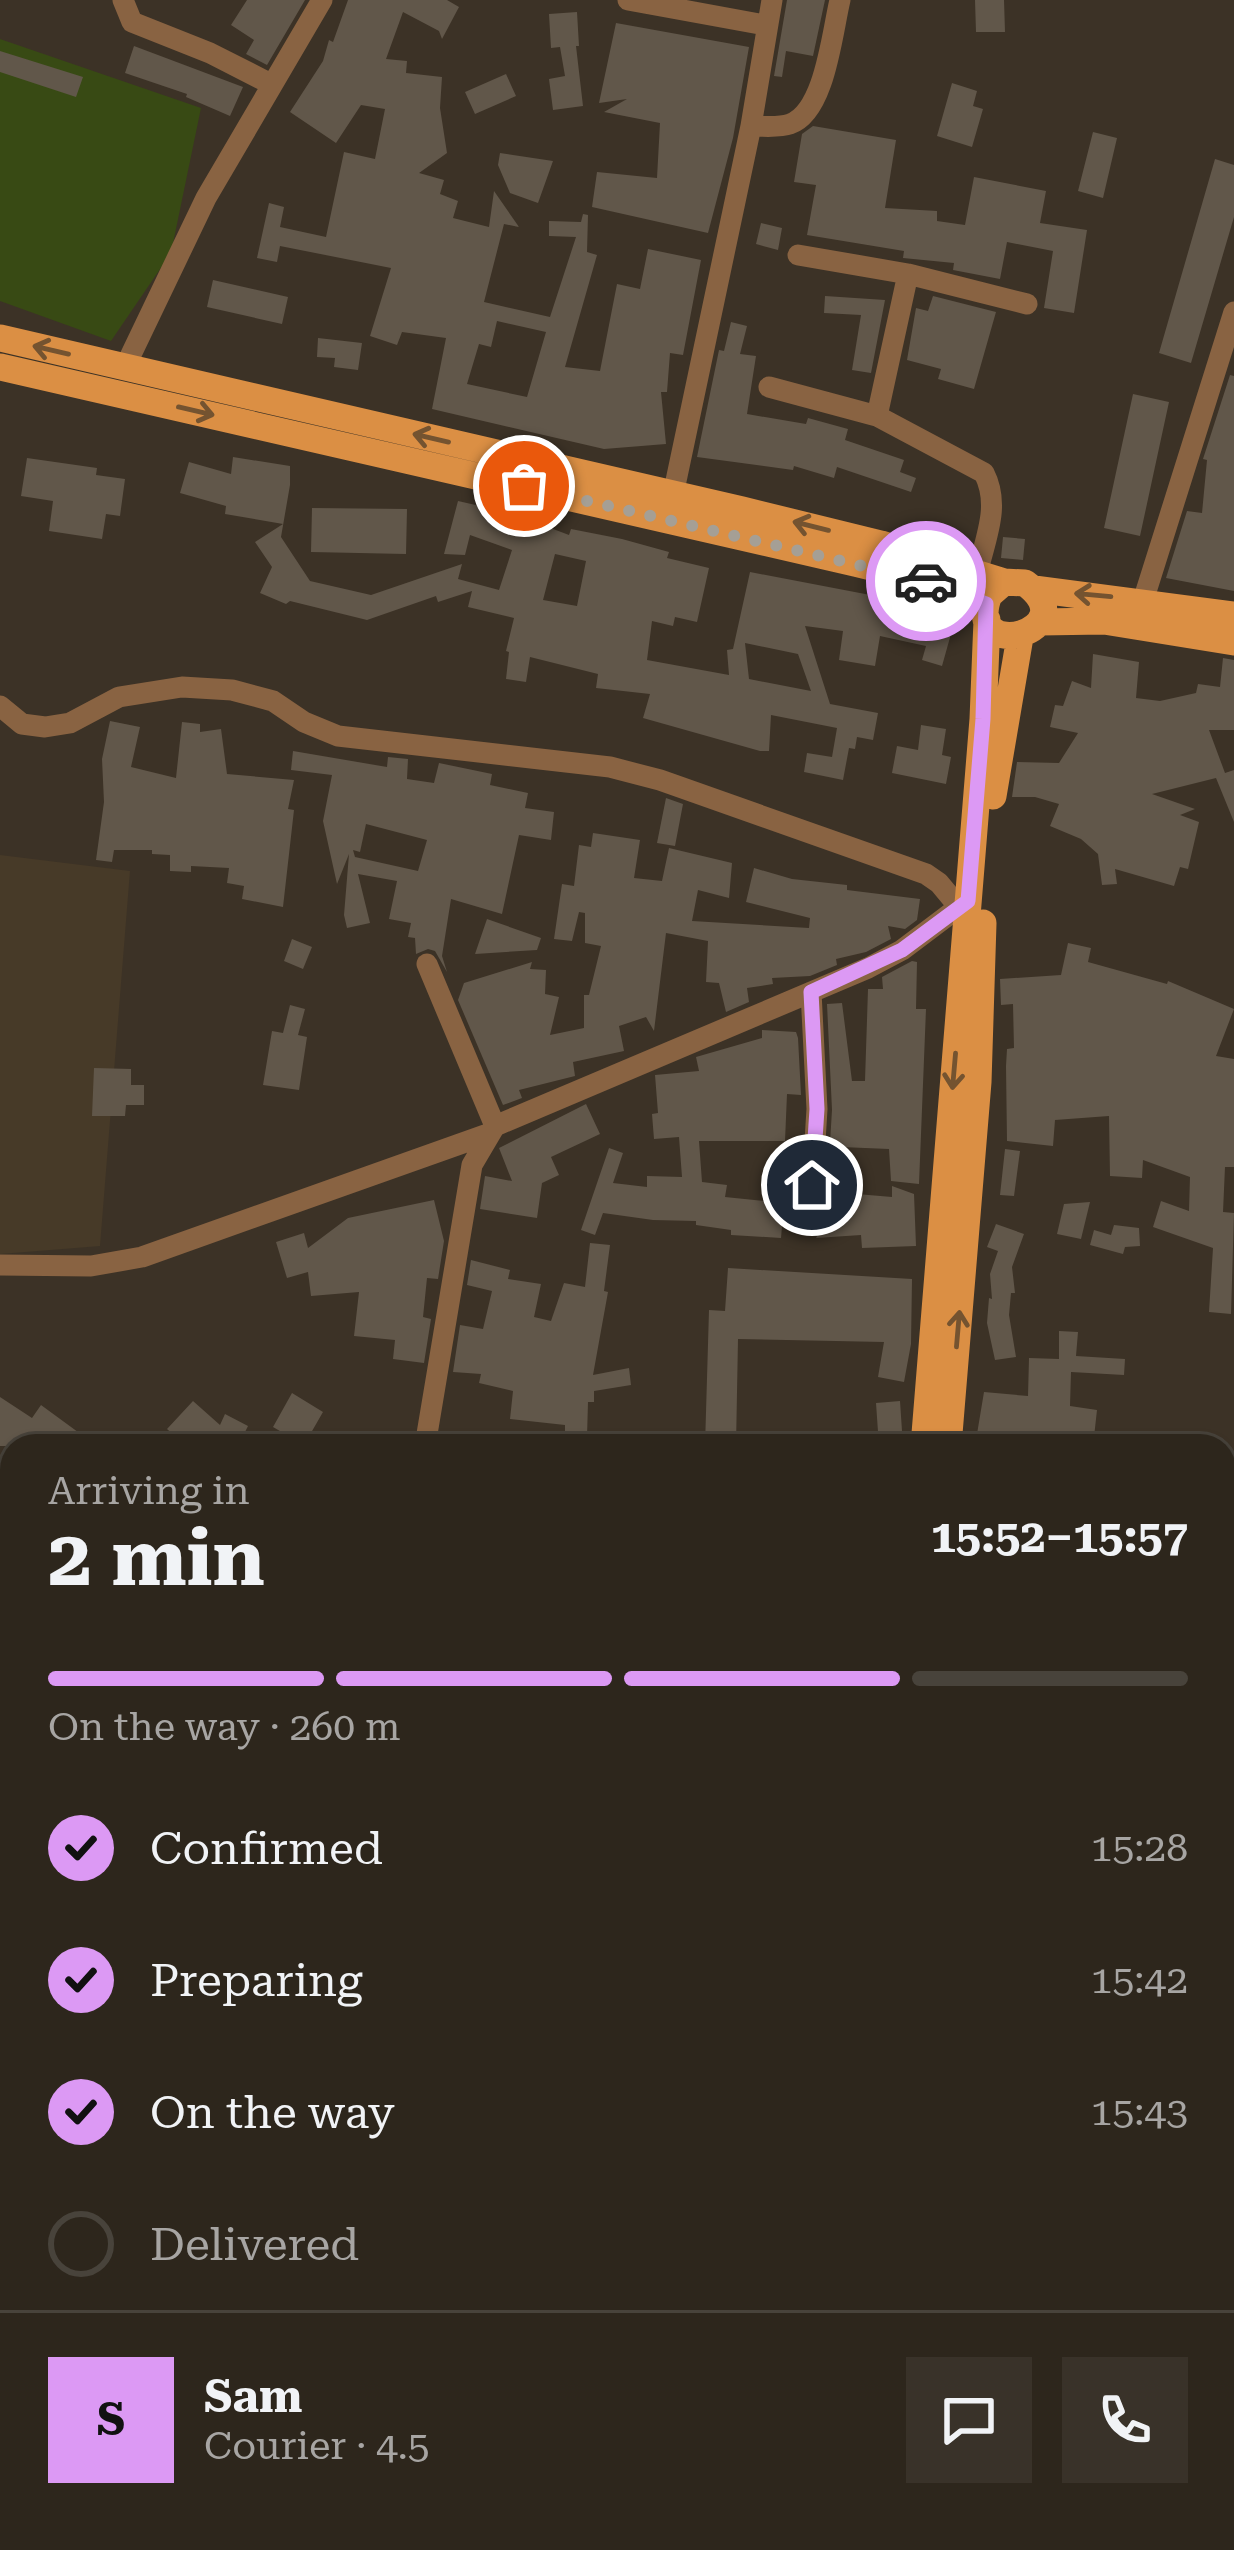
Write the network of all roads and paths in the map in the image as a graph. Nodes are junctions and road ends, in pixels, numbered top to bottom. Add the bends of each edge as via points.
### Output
1 (123, 0) edge
2 (322, 0) edge
3 (628, 0) edge
4 (772, 0) edge
5 (840, 0) edge
6 (765, 25) junction
7 (271, 84) junction
8 (751, 126) junction
9 (798, 255) dead end
10 (908, 274) junction
11 (1027, 304) dead end
12 (1234, 312) edge
13 (0, 338) edge
14 (0, 367) edge
15 (125, 368) junction
16 (769, 387) dead end
17 (877, 416) junction
18 (673, 495) junction
19 (1034, 589) junction
20 (989, 595) junction
21 (1142, 601) junction
22 (1234, 615) edge
23 (1030, 629) junction
24 (1234, 642) edge
25 (0, 706) edge
26 (963, 904) junction
27 (427, 964) dead end
28 (811, 992) junction
29 (491, 1130) junction
30 (810, 1223) dead end
31 (0, 1265) edge
32 (427, 1434) edge
33 (925, 1434) edge
34 (949, 1434) edge

1 - 7 street via 132,22
2 - 7 street
3 - 6 street
4 - 6 street
5 - 8 street via 817,98 787,126
6 - 8 street
7 - 15 street via 206,197
8 - 18 street
9 - 10 street
10 - 11 street
10 - 17 street
12 - 21 street
15 -> 13 main road
14 -> 20 main road
18 -> 15 main road
16 - 17 street
17 - 20 street via 983,473 993,491
20 -> 18 main road via 881,544
19 - 20 main road via 1025,583
21 -> 19 main road
19 - 23 main road via 1042,610
20 - 23 main road via 995,631 1007,637
20 - 26 main road
21 - 22 main road
23 - 24 main road via 1076,618
34 -> 23 main road via 978,1082 986,843
25 - 26 street via 22,724 45,727 70,724 119,697 182,686 232,690 273,701 338,736 610,767 926,874
26 - 28 street via 902,950
26 -> 33 main road
27 - 29 street
28 - 29 street
28 - 30 street via 817,1109
29 - 31 street via 142,1257 91,1266
29 - 32 street via 472,1165

